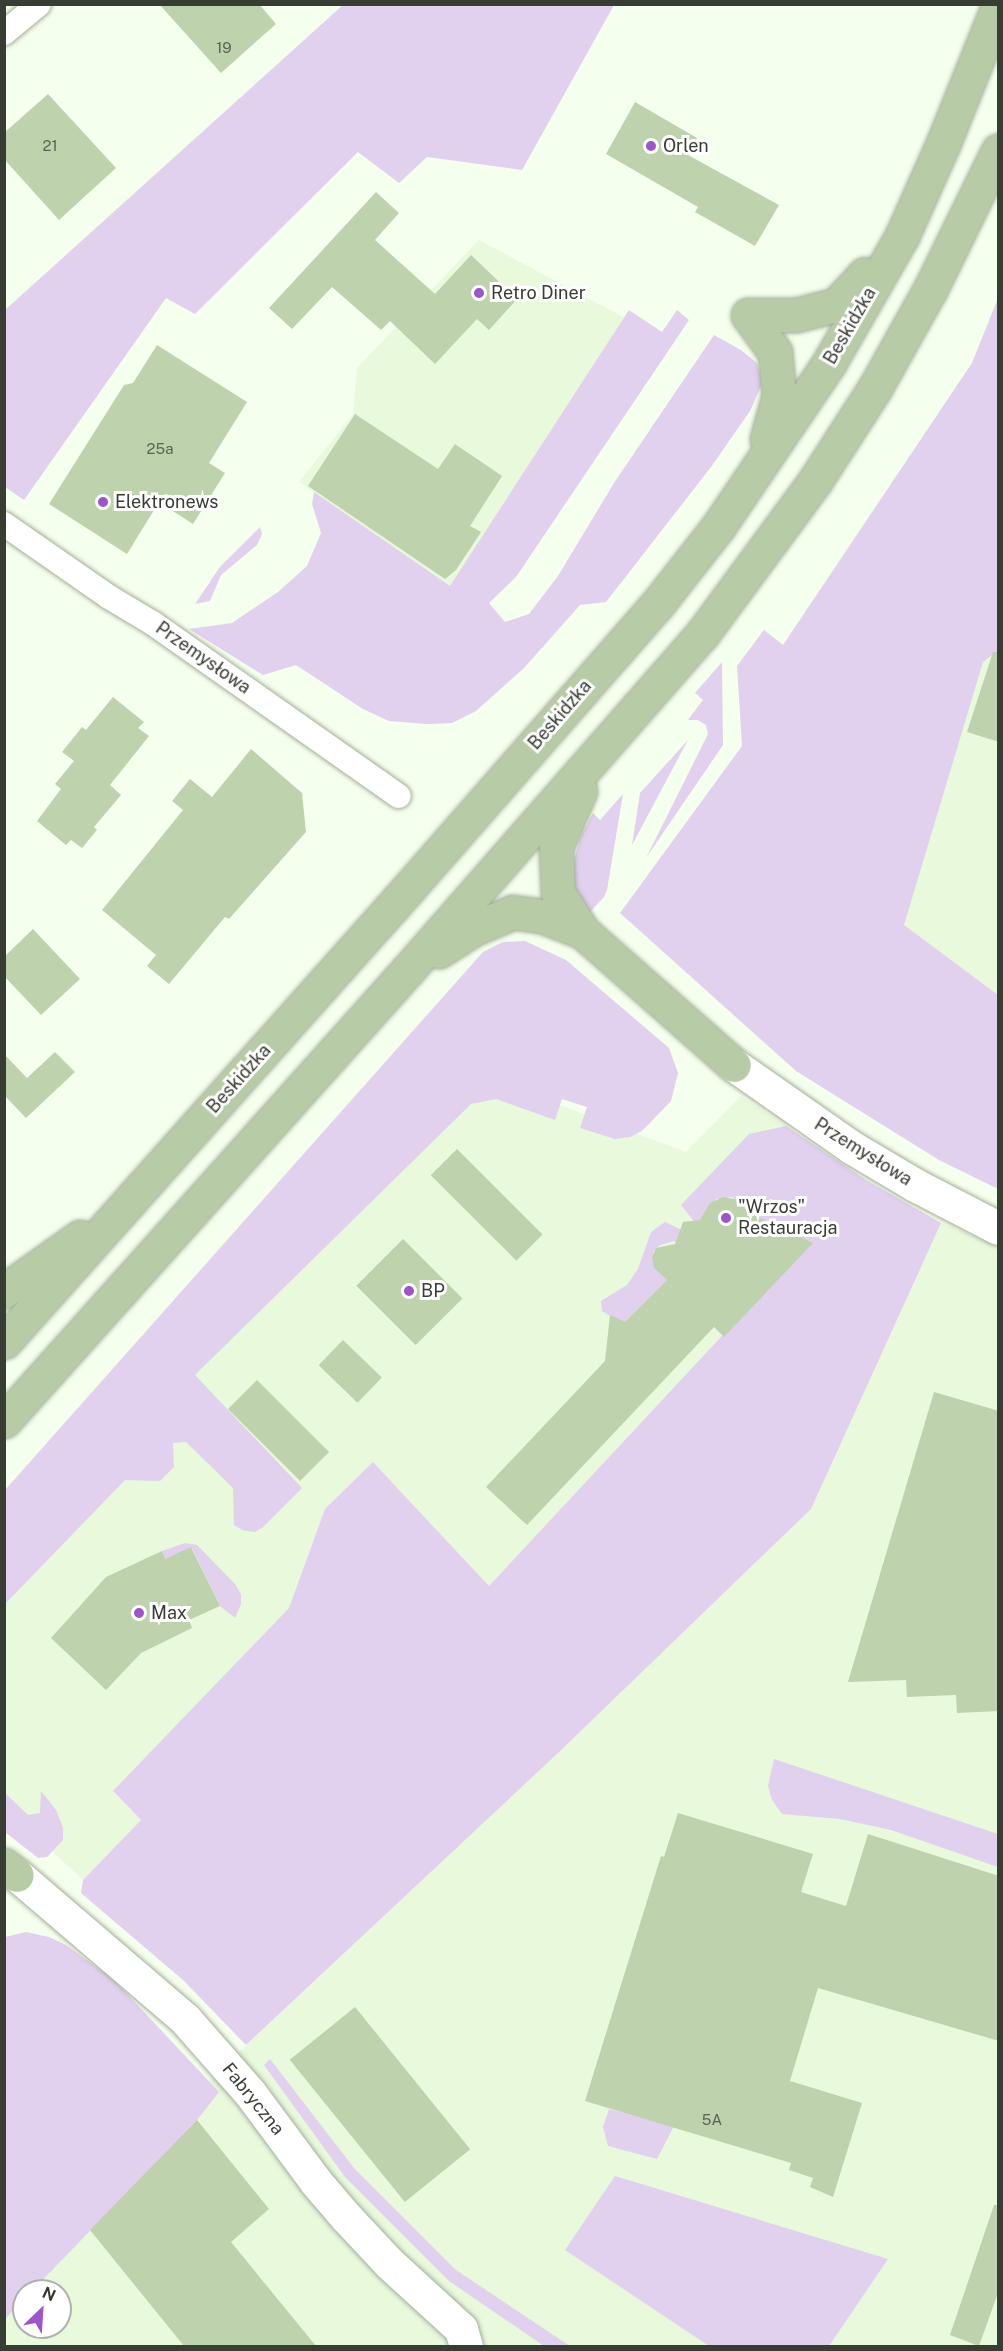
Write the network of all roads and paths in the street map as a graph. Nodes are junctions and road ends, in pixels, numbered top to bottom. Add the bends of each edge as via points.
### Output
1 (39, 4) edge
2 (999, 7) edge
3 (4, 33) edge
4 (999, 151) edge
5 (902, 236) junction
6 (758, 470) junction
7 (4, 524) edge
8 (591, 764) junction
9 (399, 796) dead end
10 (583, 932) junction
11 (408, 970) junction
12 (131, 1201) junction
13 (999, 1228) edge
14 (4, 1291) edge
15 (4, 1342) edge
16 (4, 1421) edge
17 (11, 1870) edge
18 (471, 2345) edge

1 - 3 street
2 - 5 main road, Beskidzka
4 - 8 main road via 932,288 834,452 710,624
5 - 6 main road, Beskidzka via 829,363
5 - 6 main road via 836,306 796,315 748,315 775,352 779,396
6 - 12 main road, Beskidzka via 656,606
7 - 9 street, Przemysłowa
8 - 10 main road via 556,847 558,892
8 - 11 main road
10 - 11 main road via 542,916 513,912 473,929
10 - 13 main road, Przemysłowa via 734,1065 851,1147
11 - 16 main road
12 - 14 main road
12 - 15 main road, Beskidzka
17 - 18 main road, Fabryczna via 185,2019 250,2092 346,2217 388,2263 461,2329

